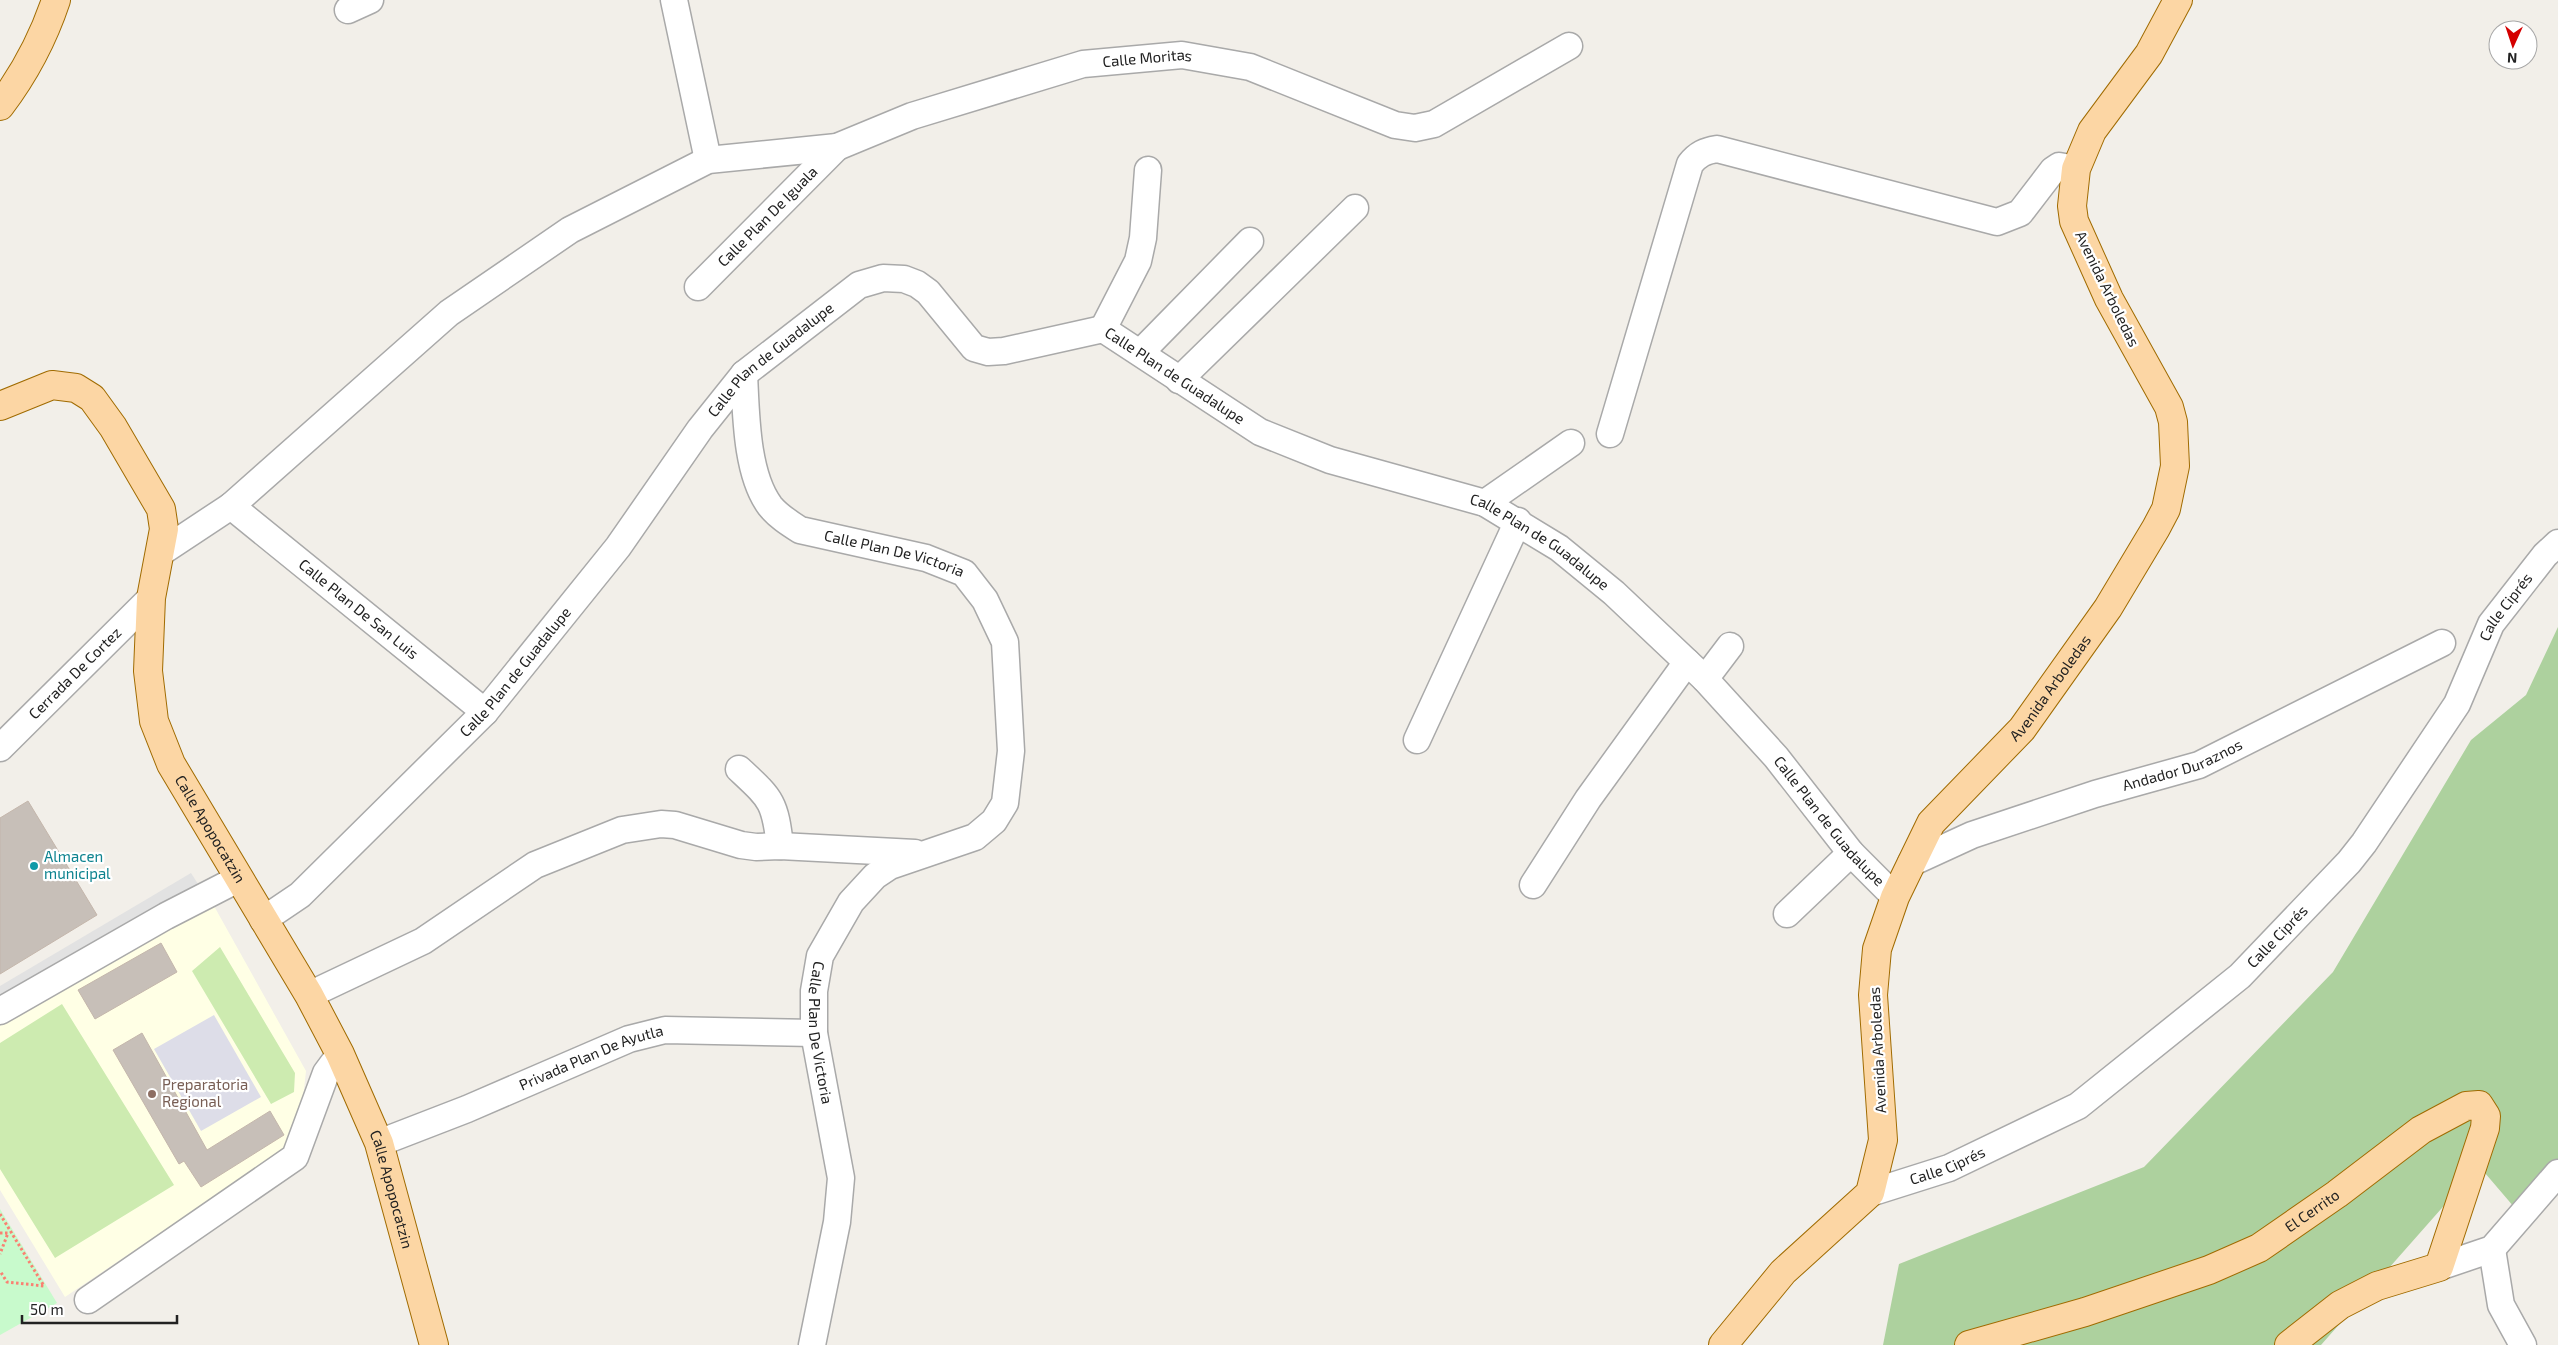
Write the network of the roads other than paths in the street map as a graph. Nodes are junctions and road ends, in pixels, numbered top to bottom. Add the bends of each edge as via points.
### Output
1 (56, 0) edge
2 (674, 0) edge
3 (2178, 0) edge
4 (1569, 46) dead end
5 (0, 106) edge
6 (837, 147) junction
7 (708, 160) junction
8 (2076, 169) junction
9 (1148, 170) dead end
10 (1355, 208) dead end
11 (1250, 241) dead end
12 (698, 287) dead end
13 (1103, 329) junction
14 (1142, 352) junction
15 (744, 374) junction
16 (1179, 380) junction
17 (0, 406) edge
18 (1610, 434) dead end
19 (1571, 443) dead end
20 (1485, 503) junction
21 (231, 506) junction
22 (1518, 521) junction
23 (2558, 543) edge
24 (160, 553) junction
25 (151, 598) junction
26 (2442, 643) dead end
27 (1730, 646) dead end
28 (1686, 662) junction
29 (1705, 679) junction
30 (485, 712) junction
31 (1417, 740) dead end
32 (0, 748) edge
33 (740, 769) dead end
34 (780, 846) junction
35 (1852, 852) junction
36 (924, 854) junction
37 (1911, 863) junction
38 (238, 879) junction
39 (1533, 885) dead end
40 (1895, 897) junction
41 (1787, 914) dead end
42 (263, 920) junction
43 (309, 995) junction
44 (0, 1011) edge
45 (814, 1033) junction
46 (340, 1054) junction
47 (379, 1143) junction
48 (2558, 1173) edge
49 (1870, 1193) junction
50 (2492, 1249) junction
51 (2439, 1267) junction
52 (88, 1300) dead end
53 (434, 1345) edge
54 (812, 1345) edge
55 (1723, 1345) edge
56 (1969, 1345) edge
57 (2289, 1345) edge
58 (2523, 1345) edge

1 - 5 main road via 46,30 21,79
2 - 7 street
3 - 8 main road, Avenida Arboledas via 2149,54 2092,131
4 - 6 street, Calle Moritas via 1434,124 1415,128 1395,125 1250,67 1182,56 1083,64 912,116
6 - 7 street, Calle Moritas
6 - 12 street, Calle Plan De Iguala
7 - 21 street via 570,230 449,313
8 - 18 street via 2060,166 2053,170 2020,214 1997,222 1717,149 1697,155 1690,164
8 - 37 main road, Avenida Arboledas via 2072,206 2074,222 2109,299 2169,407 2173,422 2175,466 2166,509 2108,608 2054,686 2022,728 1931,823
9 - 13 street via 1138,261
10 - 16 street
11 - 14 street
13 - 14 street, Calle Plan de Guadalupe
13 - 15 street, Calle Plan de Guadalupe via 988,352 974,348 928,292 917,284 904,279 883,278 860,285
14 - 16 street, Calle Plan de Guadalupe
15 - 30 street, Calle Plan de Guadalupe via 700,429 618,547
15 - 36 street, Calle Plan De Victoria via 748,434 755,472 770,505 784,520 800,530 926,558 964,573 985,600 1005,642 1011,751 1005,803 994,821 975,837
16 - 20 street, Calle Plan de Guadalupe via 1260,432 1330,460
17 - 24 main road, Calle Apopocatzin via 52,386 76,388 92,398 113,427 161,509 164,529
19 - 20 street
20 - 22 street, Calle Plan de Guadalupe
21 - 24 street
21 - 30 street, Calle Plan De San Luis
22 - 28 street, Calle Plan de Guadalupe via 1559,548 1614,593
22 - 31 street
23 - 49 street, Calle Ciprés via 2492,624 2457,704 2364,843 2240,976 2078,1106 1950,1168
24 - 25 main road, Calle Apopocatzin
25 - 32 street, Cerrada De Cortez
25 - 38 main road, Calle Apopocatzin via 148,671 154,722 171,764
26 - 37 street, Andador Duraznos via 2200,765 2095,794 1972,834
27 - 29 street
28 - 29 street, Calle Plan de Guadalupe
28 - 39 street via 1588,799
29 - 35 street, Calle Plan de Guadalupe via 1776,757
30 - 42 street, Calle Plan de Guadalupe via 300,895
33 - 34 street via 770,800 777,818
34 - 36 street
34 - 43 street via 741,845 675,825 622,830 535,865 423,941
35 - 40 street, Calle Plan de Guadalupe
35 - 41 street
36 - 45 street, Calle Plan De Victoria via 890,866 875,876 851,902 820,956 814,991
37 - 40 main road, Avenida Arboledas
38 - 42 main road, Calle Apopocatzin
38 - 44 street via 166,916
40 - 49 main road, Avenida Arboledas via 1877,950 1873,1008 1883,1140
42 - 43 main road, Calle Apopocatzin
43 - 46 main road, Calle Apopocatzin
45 - 47 street, Privada Plan De Ayutla via 665,1030 629,1039
45 - 54 street, Calle Plan De Victoria via 841,1178 837,1222
46 - 47 main road, Calle Apopocatzin
46 - 52 street via 326,1073 295,1158
47 - 53 main road, Calle Apopocatzin
48 - 50 street
49 - 55 main road via 1783,1272
50 - 51 street
50 - 58 street via 2501,1305
51 - 56 main road, El Cerrito via 2486,1128 2486,1116 2479,1105 2466,1106 2421,1130 2259,1248 2209,1270 2094,1309
51 - 57 main road via 2377,1286 2340,1305

